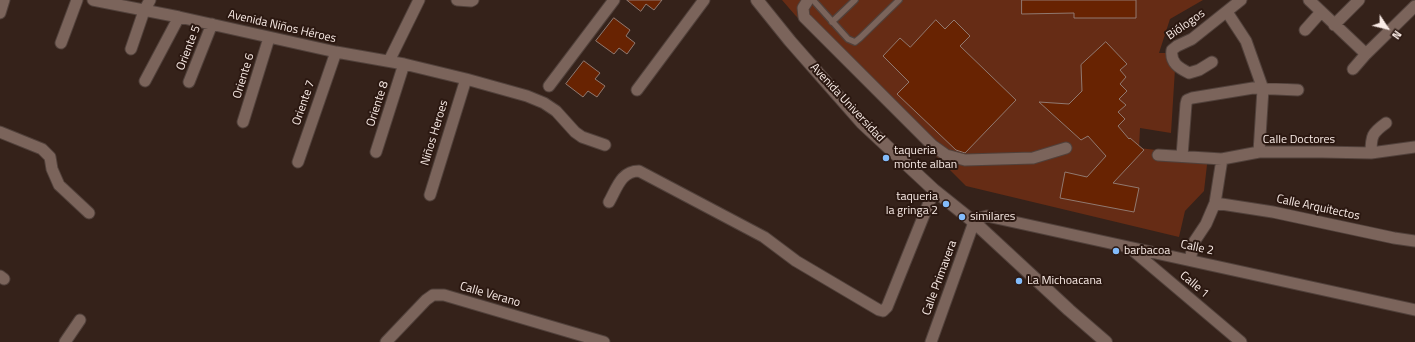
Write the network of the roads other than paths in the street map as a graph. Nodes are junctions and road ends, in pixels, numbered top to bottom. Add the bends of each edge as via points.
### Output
1 (4, 0) edge
2 (77, 0) edge
3 (93, 0) edge
4 (150, 0) edge
5 (419, 0) edge
6 (457, 0) edge
7 (473, 0) edge
8 (614, 0) edge
9 (704, 0) edge
10 (757, 0) edge
11 (808, 0) edge
12 (812, 0) edge
13 (855, 0) edge
14 (899, 0) edge
15 (1241, 0) edge
16 (1309, 0) edge
17 (1359, 0) edge
18 (1415, 6) edge
19 (144, 11) junction
20 (1227, 12) junction
21 (1321, 12) junction
22 (0, 13) edge
23 (179, 17) junction
24 (832, 22) junction
25 (212, 24) junction
26 (1334, 25) junction
27 (1305, 30) dead end
28 (269, 38) junction
29 (61, 43) dead end
30 (131, 49) dead end
31 (336, 52) junction
32 (1366, 54) junction
33 (389, 61) junction
34 (1212, 62) dead end
35 (404, 64) junction
36 (1353, 69) dead end
37 (466, 78) junction
38 (145, 81) dead end
39 (189, 82) dead end
40 (548, 86) dead end
41 (1262, 89) junction
42 (637, 90) dead end
43 (1298, 90) dead end
44 (243, 122) dead end
45 (1386, 123) dead end
46 (0, 132) edge
47 (605, 145) dead end
48 (1415, 147) edge
49 (1066, 148) dead end
50 (376, 152) dead end
51 (1259, 152) junction
52 (1371, 153) junction
53 (1158, 155) dead end
54 (1182, 156) junction
55 (1222, 159) junction
56 (298, 162) dead end
57 (934, 190) junction
58 (430, 195) dead end
59 (609, 202) dead end
60 (1215, 203) junction
61 (89, 213) dead end
62 (974, 222) junction
63 (1415, 241) edge
64 (1130, 248) junction
65 (1190, 260) junction
66 (1415, 310) edge
67 (80, 320) dead end
68 (64, 342) edge
69 (386, 342) edge
70 (604, 342) edge
71 (931, 342) edge
72 (1106, 342) edge
73 (1241, 342) edge

1 - 22 street
2 - 29 street
3 - 19 street, Avenida Niños Héroes
4 - 19 street
5 - 33 street
6 - 7 street
8 - 40 street
9 - 42 street
10 - 57 street, Avenida Universidad via 862,123
11 - 49 street via 803,8 804,17 932,145 946,155 965,160 1033,158
12 - 24 lane
13 - 24 lane
14 - 24 lane via 855,42 848,39
15 - 20 street, Biólogos
16 - 21 street
17 - 26 street
18 - 32 street
19 - 23 street, Avenida Niños Héroes
19 - 30 street
20 - 34 street, Biólogos via 1192,39 1172,50 1171,57 1177,68 1189,73
20 - 41 street via 1246,41
21 - 26 street
21 - 27 street
23 - 25 street, Avenida Niños Héroes
23 - 38 street
25 - 28 street, Avenida Niños Héroes
25 - 39 street, Oriente 5
26 - 32 street
28 - 31 street, Avenida Niños Héroes
28 - 44 street, Oriente 6
31 - 33 street, Avenida Niños Héroes
31 - 56 street, Oriente 7
32 - 36 street
33 - 35 street, Avenida Niños Héroes
35 - 37 street, Avenida Niños Héroes
35 - 50 street, Oriente 8
37 - 47 street, Avenida Niños Héroes via 544,103 556,111 582,137
37 - 58 street, Niños Heroes
41 - 43 street
41 - 51 street
41 - 54 street via 1253,88 1188,100
45 - 52 street via 1372,136
46 - 61 street via 42,149 50,157 59,185
48 - 52 street, Calle Doctores
51 - 52 street, Calle Doctores
51 - 55 street, Calle Doctores
53 - 54 street, Calle Doctores
54 - 55 street, Calle Doctores
55 - 60 street
57 - 59 street via 887,307 883,311 796,261 764,237 639,171 632,171 623,176
57 - 62 street, Avenida Universidad
60 - 63 street, Calle Arquitectos
60 - 65 street via 1206,224 1194,242
62 - 64 street, Calle 2 via 987,216 995,217
62 - 71 street, Calle Primavera
62 - 72 street, Avenida Universidad
64 - 65 street, Calle 2
64 - 73 street, Calle 1
65 - 66 street, Calle 2
67 - 68 street
69 - 70 street, Calle Verano via 426,300 434,295 444,295

